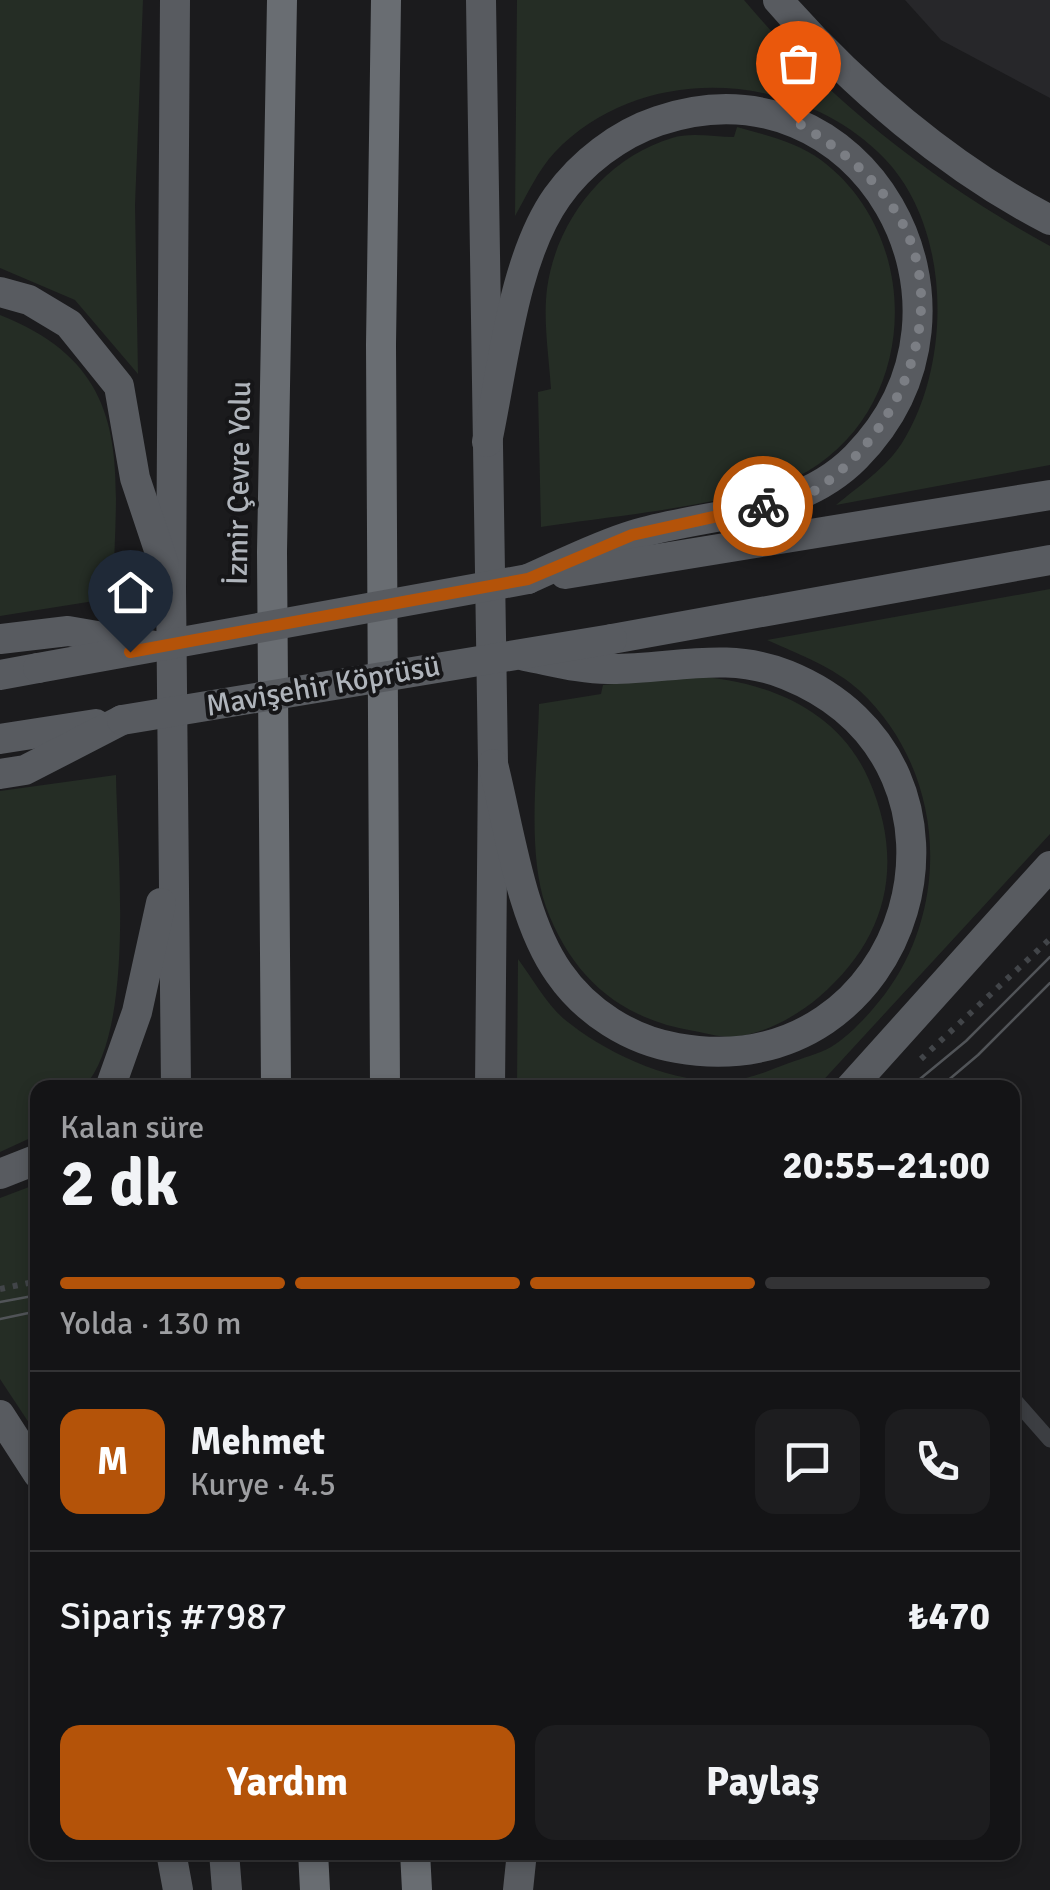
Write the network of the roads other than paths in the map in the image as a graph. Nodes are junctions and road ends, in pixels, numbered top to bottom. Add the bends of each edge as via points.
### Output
1 (175, 0) edge
2 (282, 0) edge
3 (386, 0) edge
4 (481, 0) edge
5 (778, 0) edge
6 (1050, 220) edge
7 (0, 292) edge
8 (486, 442) junction
9 (1050, 495) edge
10 (1050, 560) edge
11 (528, 579) junction
12 (172, 588) junction
13 (14, 638) edge
14 (161, 647) junction
15 (508, 654) junction
16 (0, 675) edge
17 (122, 720) junction
18 (0, 739) edge
19 (493, 764) junction
20 (13, 772) edge
21 (172, 851) junction
22 (1050, 866) edge
23 (113, 1080) edge
24 (176, 1080) edge
25 (276, 1080) edge
26 (385, 1080) edge
27 (490, 1080) edge
28 (857, 1080) edge
29 (30, 1162) edge
30 (0, 1174) edge
31 (1020, 1406) edge
32 (0, 1415) edge
33 (1050, 1440) edge
34 (30, 1462) edge
35 (172, 1860) edge
36 (225, 1860) edge
37 (313, 1860) edge
38 (415, 1860) edge
39 (508, 1860) edge
40 (521, 1860) edge
41 (178, 1890) edge
42 (227, 1890) edge
43 (315, 1890) edge
44 (417, 1890) edge
45 (508, 1890) edge
46 (518, 1890) edge

1 - 12 main road
2 - 25 highway, İzmir Çevre Yolu via 272,552
3 - 26 highway
4 - 8 main road
5 - 6 main road via 899,116 1012,200
7 - 12 main road via 30,300 69,324 118,386 134,478
8 - 11 main road via 533,240 558,196 634,129 693,109 752,110 798,123 839,148 896,212 914,256 921,312 913,361 891,412 856,457 811,493 632,535
8 - 19 main road
9 - 11 main road
10 - 15 main road, Mavişehir Köprüsü, bridge
11 - 14 main road, bridge
12 - 21 main road
13 - 14 main road, bridge via 68,631
14 - 16 main road, bridge
15 - 17 main road, Mavişehir Köprüsü, bridge
15 - 19 main road, bridge via 606,669 714,659 789,676 828,698 867,731 896,774 909,816 907,901 886,956 851,1000 812,1030 765,1050 712,1054 628,1033 594,1012 558,972 530,910
17 - 18 main road, Mavişehir Köprüsü
17 - 20 main road
19 - 27 main road
21 - 23 main road via 137,1012
21 - 24 main road
22 - 28 main road
29 - 30 main road
31 - 33 lane
32 - 34 main road
35 - 41 main road
36 - 42 main road
37 - 43 highway
38 - 44 highway
39 - 45 main road
40 - 46 main road

